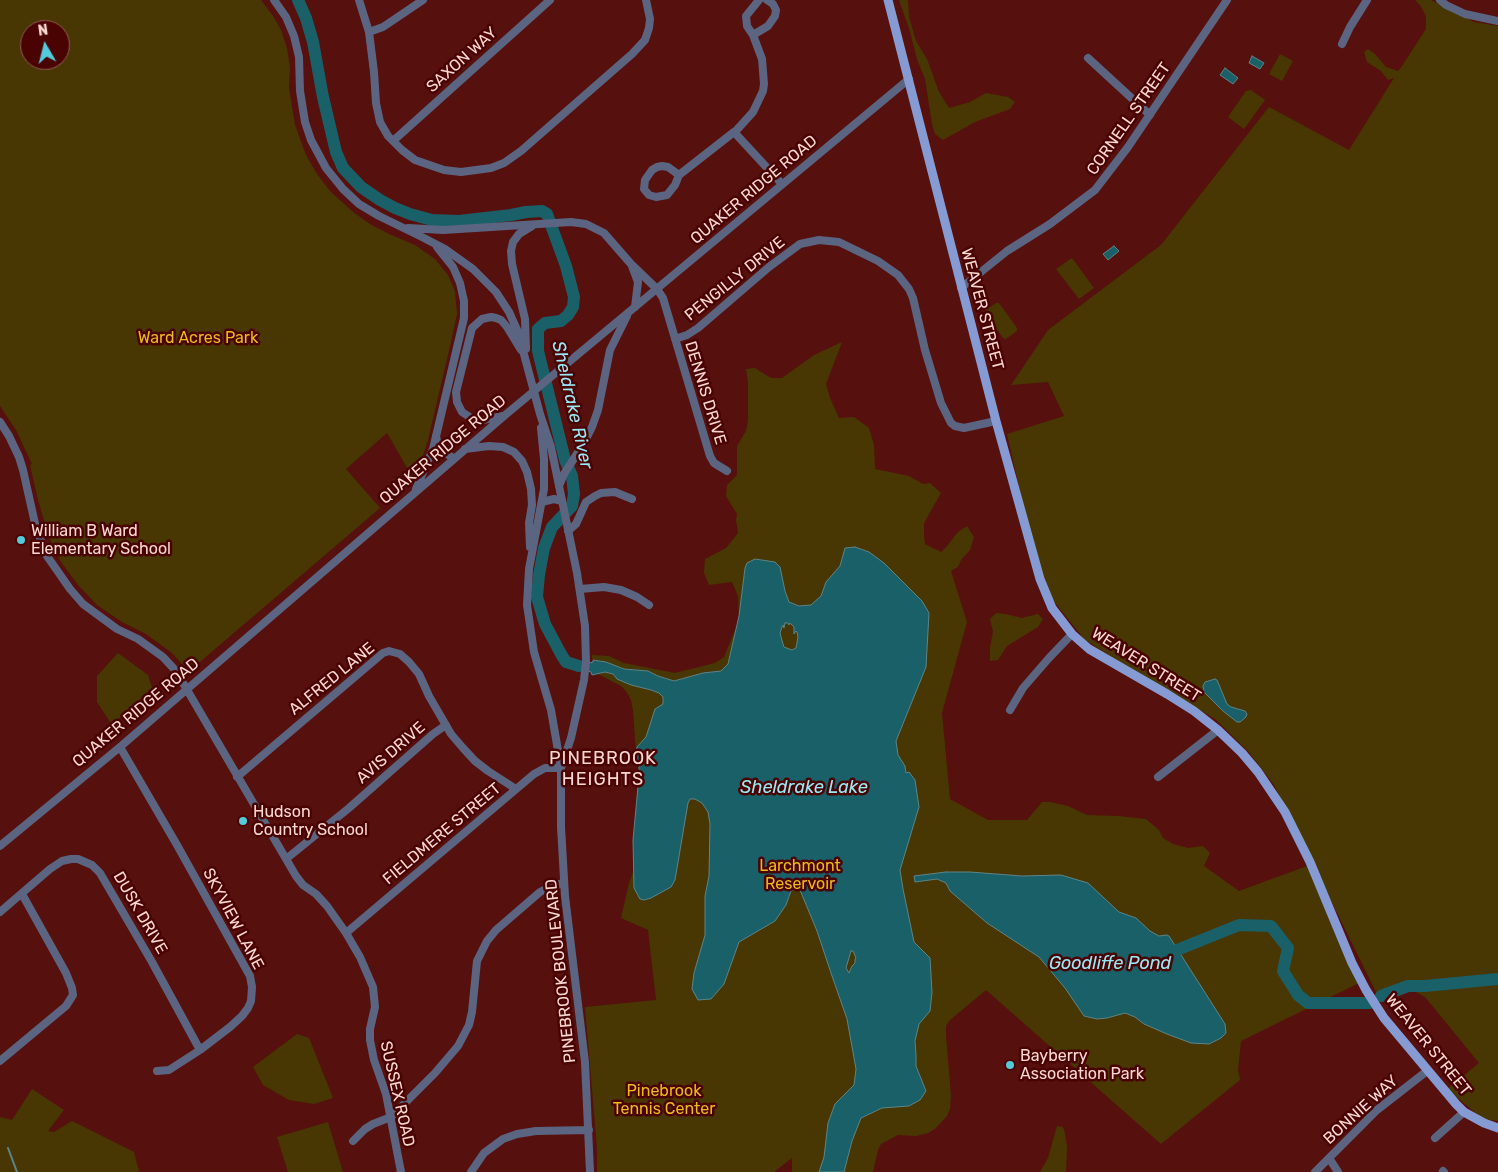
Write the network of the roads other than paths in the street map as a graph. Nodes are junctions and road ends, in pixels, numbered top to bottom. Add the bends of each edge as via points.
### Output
1 (274, 0) edge
2 (359, 0) edge
3 (423, 0) edge
4 (550, 0) edge
5 (646, 0) edge
6 (759, 0) edge
7 (766, 0) edge
8 (888, 0) edge
9 (1226, 0) edge
10 (1367, 0) edge
11 (1441, 1) edge
12 (1498, 21) edge
13 (369, 32) junction
14 (753, 35) junction
15 (1342, 44) dead end
16 (1088, 58) dead end
17 (908, 79) junction
18 (1150, 115) junction
19 (734, 133) junction
20 (393, 141) junction
21 (679, 175) junction
22 (782, 184) junction
23 (538, 224) junction
24 (403, 227) junction
25 (435, 244) junction
26 (632, 264) junction
27 (961, 288) junction
28 (656, 289) junction
29 (632, 309) junction
30 (675, 339) junction
31 (526, 358) junction
32 (540, 414) junction
33 (504, 416) junction
34 (996, 421) junction
35 (0, 422) edge
36 (436, 436) junction
37 (465, 449) junction
38 (454, 459) junction
39 (727, 471) dead end
40 (559, 487) junction
41 (415, 492) junction
42 (632, 499) dead end
43 (562, 501) junction
44 (542, 502) junction
45 (568, 531) junction
46 (530, 560) junction
47 (580, 589) junction
48 (649, 605) dead end
49 (1072, 634) junction
50 (186, 689) junction
51 (1010, 710) dead end
52 (446, 725) junction
53 (1218, 730) junction
54 (120, 747) junction
55 (561, 768) junction
56 (237, 777) junction
57 (1158, 777) dead end
58 (516, 789) junction
59 (0, 846) edge
60 (286, 859) junction
61 (564, 882) junction
62 (22, 894) junction
63 (0, 912) edge
64 (346, 933) junction
65 (200, 1050) junction
66 (0, 1061) edge
67 (157, 1071) dead end
68 (1427, 1071) junction
69 (1464, 1112) junction
70 (391, 1117) junction
71 (589, 1130) junction
72 (1498, 1130) edge
73 (1435, 1138) dead end
74 (353, 1141) dead end
75 (1329, 1158) junction
76 (401, 1172) edge
77 (471, 1172) edge
78 (590, 1172) edge
79 (1315, 1172) edge
80 (1338, 1172) edge

1 - 24 street, PINEBROOK BOULEVARD via 286,17 297,46 302,112 320,159 352,198
2 - 13 street
3 - 13 street via 383,27
4 - 20 street, SAXON WAY
5 - 20 street via 650,19 645,40 504,163 460,172 444,170 415,160
6 - 14 street via 746,16 747,26
7 - 14 street via 776,10 774,18
8 - 17 main road, WEAVER STREET
9 - 18 street, CORNELL STREET
10 - 15 street
11 - 12 street via 1465,14
13 - 20 street via 380,122
14 - 19 street via 762,59 764,84 753,112
16 - 18 street
17 - 22 street, QUAKER RIDGE ROAD
17 - 27 main road, WEAVER STREET
18 - 27 street, CORNELL STREET via 1095,190 1007,251
19 - 21 street
19 - 22 street
21 - 21 street via 668,167 657,167 648,174 644,189 656,197 667,195
22 - 28 street, QUAKER RIDGE ROAD
23 - 24 street, DENNIS DRIVE via 444,230
23 - 26 street, DENNIS DRIVE via 586,224 608,237
23 - 31 street via 519,234 511,251 525,319
24 - 25 street, PINEBROOK BOULEVARD
25 - 31 street, PINEBROOK BOULEVARD via 473,269 496,292 514,323
25 - 36 street via 457,274 465,309
26 - 28 street, DENNIS DRIVE
26 - 29 street via 638,282
27 - 34 main road, WEAVER STREET
28 - 29 street, QUAKER RIDGE ROAD
28 - 30 street, DENNIS DRIVE via 665,304
29 - 33 street, QUAKER RIDGE ROAD, bridge
29 - 40 street via 610,350 595,418
30 - 34 street, PENGILLY DRIVE via 698,328 800,244 819,240 839,242 878,261 898,275 910,289 940,404 951,423 964,428
30 - 39 street, DENNIS DRIVE via 710,456 714,463
31 - 32 street, PINEBROOK BOULEVARD
31 - 33 street via 500,320 486,317 472,328 456,392 457,402 462,412 474,420
32 - 40 street, PINEBROOK BOULEVARD
32 - 44 street, PINEBROOK BOULEVARD via 545,470
33 - 37 street, QUAKER RIDGE ROAD
34 - 49 main road, WEAVER STREET via 1040,579 1052,608
35 - 50 street, SUSSEX ROAD via 19,457 36,528 47,556 84,604 117,629 163,656
36 - 38 street via 442,450
36 - 41 street
37 - 38 street, QUAKER RIDGE ROAD
37 - 46 street via 496,446 514,452 522,461 531,496
38 - 41 street, QUAKER RIDGE ROAD
40 - 43 street, PINEBROOK BOULEVARD
41 - 50 street, QUAKER RIDGE ROAD
42 - 45 street via 615,492 595,496 586,502 576,524
43 - 44 street
43 - 45 street, PINEBROOK BOULEVARD
44 - 46 street, PINEBROOK BOULEVARD
45 - 47 street, PINEBROOK BOULEVARD
46 - 55 street, PINEBROOK BOULEVARD via 526,596 529,627 551,710
47 - 48 street via 604,587 621,590
47 - 55 street, PINEBROOK BOULEVARD via 585,626 585,671 571,738
49 - 51 street via 1023,688
49 - 53 main road, WEAVER STREET via 1089,649 1167,694
50 - 54 street, QUAKER RIDGE ROAD
50 - 56 street, SUSSEX ROAD
52 - 56 street, ALFRED LANE via 419,674 400,654 389,651
52 - 58 street, ALFRED LANE via 475,761
52 - 60 street, AVIS DRIVE
53 - 57 street
53 - 68 main road, WEAVER STREET via 1242,753 1275,795 1310,862 1366,990
54 - 59 street, QUAKER RIDGE ROAD
54 - 65 street, SKYVIEW LANE via 250,976 252,994 248,1008 236,1022
55 - 58 street, FIELDMERE STREET via 541,769
55 - 61 street, PINEBROOK BOULEVARD
56 - 60 street, SUSSEX ROAD
58 - 64 street, FIELDMERE STREET
60 - 64 street, SUSSEX ROAD via 303,885 327,906
61 - 70 street via 540,892 487,941 477,961 472,1012 462,1039 435,1073
61 - 71 street, PINEBROOK BOULEVARD via 584,1046
62 - 63 street, DUSK DRIVE
62 - 65 street, DUSK DRIVE via 62,861 78,859 92,865 100,873 152,962
62 - 66 street via 66,973 73,995 66,1006
64 - 70 street, SUSSEX ROAD via 373,987 375,1007 370,1040
65 - 67 street, SKYVIEW LANE via 169,1070
68 - 69 main road, WEAVER STREET
68 - 75 street, BONNIE WAY via 1377,1110
69 - 72 main road, WEAVER STREET
69 - 73 street
70 - 74 street via 365,1129
70 - 76 street, SUSSEX ROAD
71 - 77 street via 517,1134 503,1139 484,1154
71 - 78 street, PINEBROOK BOULEVARD
75 - 79 street, BONNIE WAY
75 - 80 street

